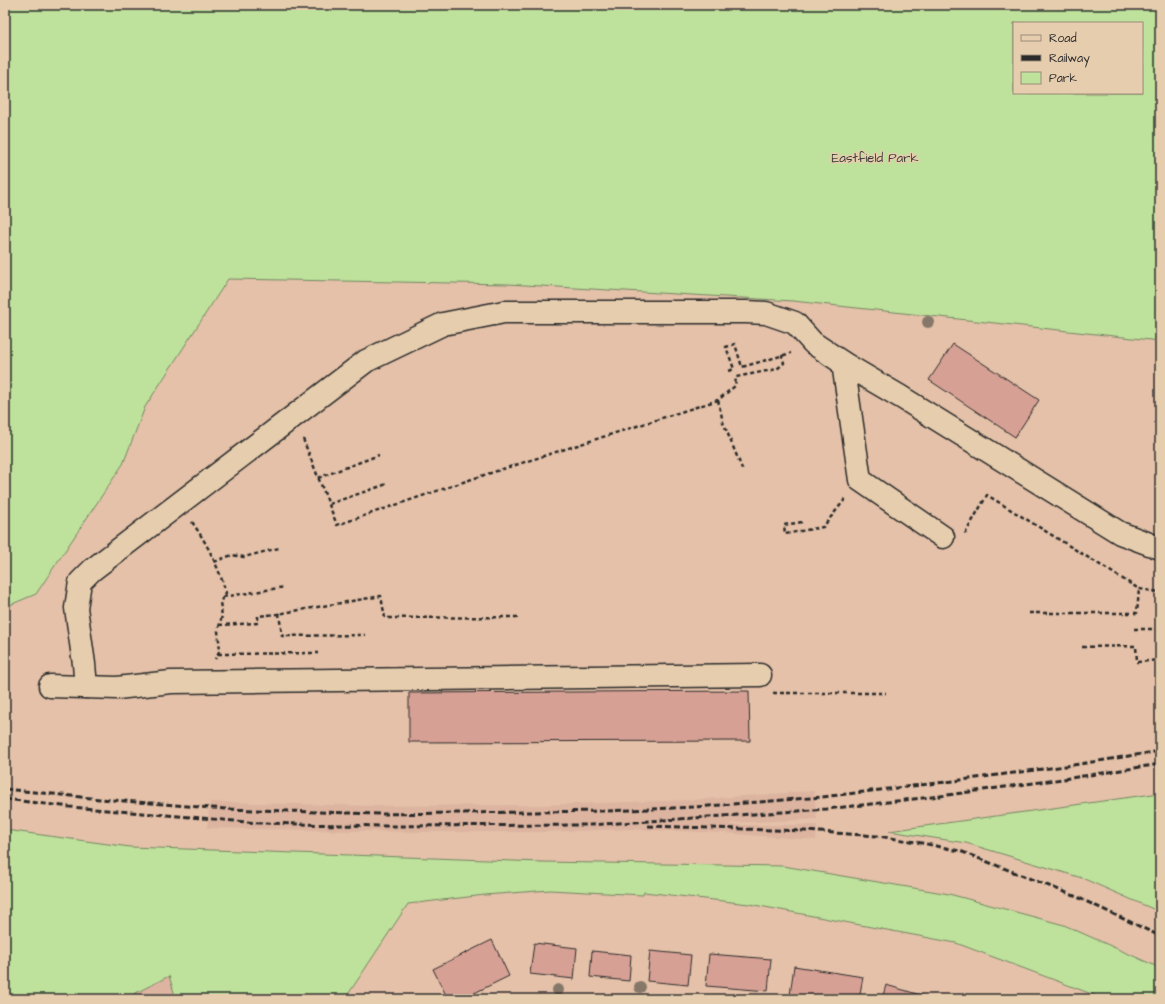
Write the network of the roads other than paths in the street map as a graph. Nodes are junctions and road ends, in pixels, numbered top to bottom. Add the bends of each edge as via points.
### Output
1 (843, 363) junction
2 (943, 537) road end
3 (1160, 548) edge
4 (760, 675) road end
5 (50, 686) dead end
6 (86, 687) junction

1 - 2 street via 860,480
1 - 3 street via 1120,534
1 - 6 street via 813,344 795,322 766,313 504,312 443,324 366,361 92,570 80,582 76,608
4 - 6 street via 214,681 171,682 118,688
5 - 6 street

